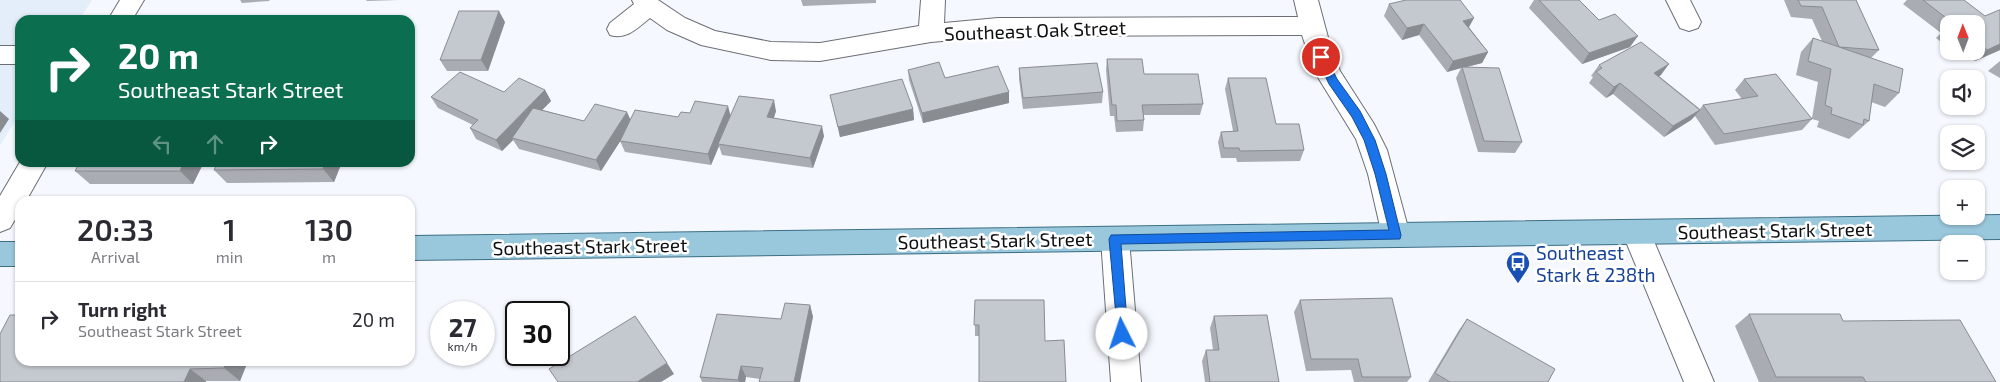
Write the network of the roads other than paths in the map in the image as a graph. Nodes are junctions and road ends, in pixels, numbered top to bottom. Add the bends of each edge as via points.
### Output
1 (132, 0) edge
2 (933, 0) edge
3 (1306, 0) edge
4 (1678, 0) edge
5 (646, 3) edge
6 (123, 15) edge
7 (1689, 22) dead end
8 (1312, 26) junction
9 (619, 29) dead end
10 (931, 33) junction
11 (0, 55) edge
12 (15, 55) edge
13 (32, 167) edge
14 (0, 220) edge
15 (2000, 227) edge
16 (1636, 232) junction
17 (1396, 235) junction
18 (1115, 239) junction
19 (415, 248) edge
20 (0, 254) edge
21 (15, 254) edge
22 (1126, 382) edge
23 (1699, 382) edge

1 - 6 street
2 - 10 street
3 - 8 street
4 - 7 street
5 - 9 street, Southeast Oak Street
5 - 10 street, Southeast Oak Street via 676,24 710,39 771,51 820,52
8 - 10 street, Southeast Oak Street via 998,27
8 - 17 street via 1332,81 1356,114 1369,140
11 - 12 street
13 - 14 street
15 - 16 main road, Southeast Stark Street
16 - 17 main road, Southeast Stark Street
16 - 23 street
17 - 18 main road, Southeast Stark Street
18 - 19 main road, Southeast Stark Street
18 - 22 street
20 - 21 main road

